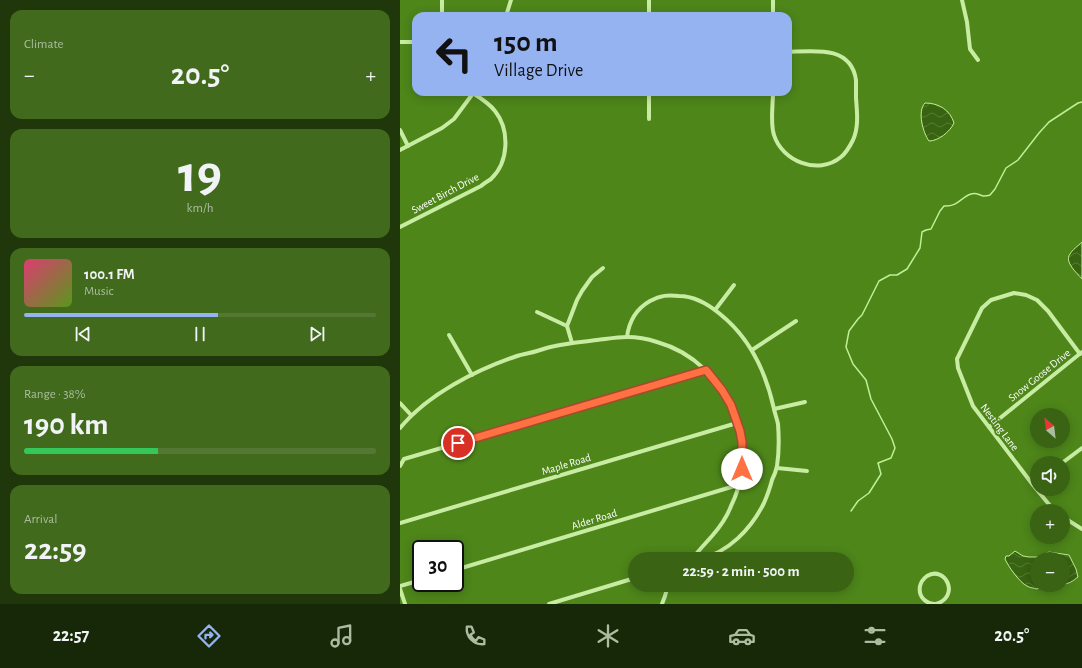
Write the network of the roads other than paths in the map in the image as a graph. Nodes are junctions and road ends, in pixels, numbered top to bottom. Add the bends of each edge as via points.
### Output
1 (442, 0) edge
2 (511, 0) edge
3 (649, 0) edge
4 (772, 0) edge
5 (962, 0) edge
6 (442, 12) edge
7 (507, 12) edge
8 (649, 12) edge
9 (773, 12) edge
10 (400, 42) edge
11 (412, 42) edge
12 (792, 52) edge
13 (978, 60) dead end
14 (470, 96) edge
15 (478, 96) edge
16 (649, 96) edge
17 (773, 96) edge
18 (649, 119) dead end
19 (400, 130) edge
20 (408, 146) junction
21 (400, 150) edge
22 (400, 227) edge
23 (603, 268) dead end
24 (734, 285) dead end
25 (715, 310) junction
26 (537, 312) dead end
27 (796, 321) dead end
28 (567, 326) junction
29 (449, 335) dead end
30 (627, 337) junction
31 (572, 343) junction
32 (752, 350) junction
33 (1081, 353) edge
34 (706, 370) junction
35 (472, 375) junction
36 (805, 402) dead end
37 (400, 403) edge
38 (774, 409) junction
39 (411, 415) junction
40 (737, 423) junction
41 (989, 427) junction
42 (400, 428) edge
43 (1082, 448) edge
44 (1070, 457) edge
45 (400, 466) edge
46 (777, 468) junction
47 (807, 471) dead end
48 (1030, 478) edge
49 (738, 485) junction
50 (1070, 521) edge
51 (400, 523) edge
52 (1082, 529) edge
53 (697, 552) edge
54 (717, 552) edge
55 (464, 567) edge
56 (628, 580) edge
57 (412, 583) edge
58 (400, 586) edge
59 (400, 589) edge
60 (667, 592) edge
61 (405, 604) edge
62 (549, 604) edge
63 (662, 604) edge
64 (932, 604) edge
65 (936, 604) edge

1 - 6 street
2 - 7 street
3 - 8 street
4 - 9 street
5 - 13 street via 970,49
10 - 11 street
12 - 17 street via 826,51 837,54 847,61 852,69 856,79 857,127 848,149 841,157 822,165 801,163 785,154 778,145 774,133
14 - 20 street via 454,119
15 - 22 street, Sweet Birch Drive via 495,111 505,131 504,156 498,169 481,186
16 - 18 street
19 - 20 street
20 - 21 street
23 - 28 street via 592,277 582,291
24 - 25 street
25 - 30 street via 686,296 658,297 637,311 631,320
25 - 32 street via 726,318
26 - 28 street
27 - 32 street
28 - 31 street
29 - 35 street
30 - 31 street
30 - 34 street via 656,341 674,348 688,355
31 - 35 street via 518,356
32 - 38 street via 766,379
33 - 41 street, Snow Goose Drive
33 - 41 street, Nesting Lane via 1048,311 1036,300 1014,293 991,300 982,308 957,359 973,406
34 - 40 street via 731,405
34 - 45 street via 404,459
35 - 39 street via 450,386
36 - 38 street
37 - 39 street
38 - 46 street via 778,424
39 - 42 street
40 - 49 street via 742,442 742,469
40 - 51 street, Maple Road
41 - 48 street, Nesting Lane
43 - 44 street
46 - 47 street
46 - 54 street via 768,495 752,522 734,542
49 - 53 street via 726,517
49 - 55 street, Alder Road
50 - 52 street
56 - 62 street
57 - 58 street
59 - 61 street
60 - 63 street
64 - 65 street
64 - 65 street via 923,599 920,587 926,577 936,574 947,581 950,590 944,601

